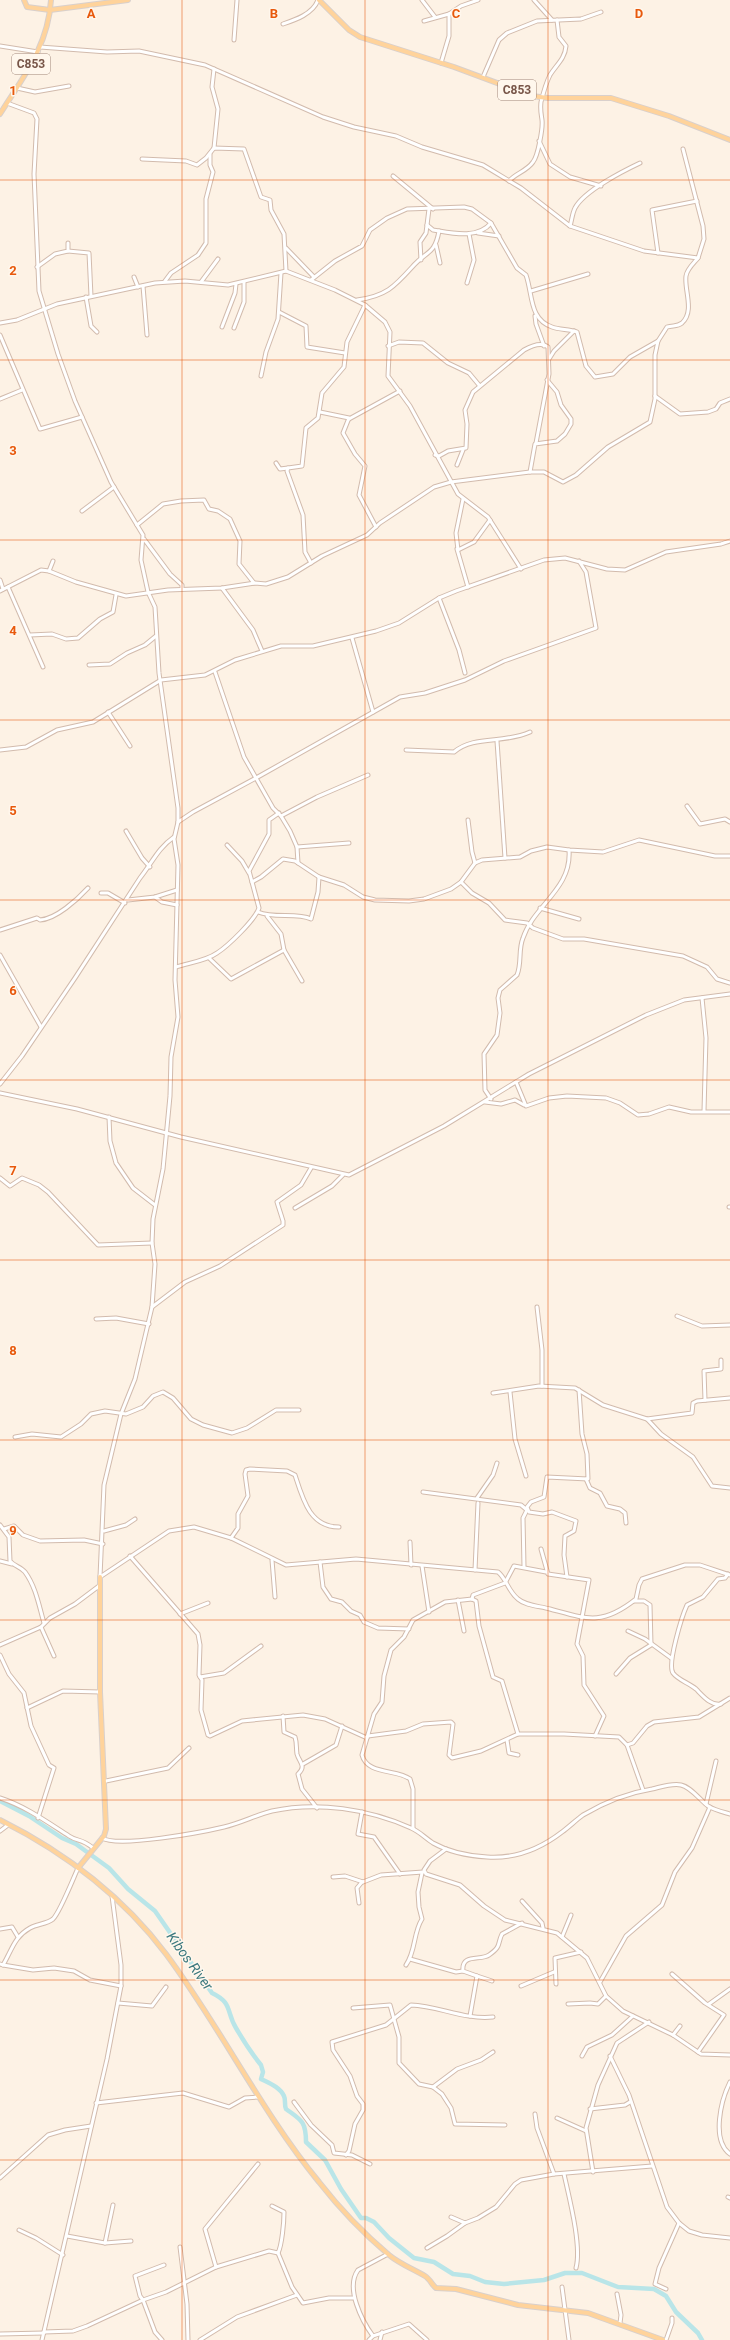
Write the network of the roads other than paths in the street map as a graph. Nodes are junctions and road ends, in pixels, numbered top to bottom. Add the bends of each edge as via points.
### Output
1 (24, 0) edge
2 (51, 0) edge
3 (128, 0) edge
4 (237, 0) edge
5 (318, 0) edge
6 (422, 0) edge
7 (478, 0) edge
8 (534, 0) edge
9 (50, 10) junction
10 (601, 12) dead end
11 (449, 14) junction
12 (435, 17) junction
13 (552, 20) junction
14 (557, 20) junction
15 (424, 21) dead end
16 (283, 24) dead end
17 (234, 40) dead end
18 (0, 46) edge
19 (40, 47) junction
20 (38, 52) junction
21 (442, 63) junction
22 (214, 69) junction
23 (484, 77) junction
24 (69, 86) dead end
25 (17, 88) junction
26 (542, 98) junction
27 (6, 103) junction
28 (0, 114) edge
29 (730, 140) edge
30 (539, 141) junction
31 (214, 148) junction
32 (683, 149) dead end
33 (210, 154) junction
34 (142, 159) dead end
35 (640, 163) dead end
36 (393, 176) dead end
37 (509, 181) junction
38 (601, 186) junction
39 (697, 201) junction
40 (431, 209) junction
41 (491, 223) junction
42 (427, 225) junction
43 (570, 226) junction
44 (438, 231) junction
45 (478, 232) junction
46 (469, 234) junction
47 (499, 236) junction
48 (68, 243) dead end
49 (436, 245) junction
50 (286, 248) junction
51 (68, 251) junction
52 (658, 253) junction
53 (698, 258) junction
54 (218, 259) dead end
55 (421, 260) junction
56 (440, 263) dead end
57 (37, 267) junction
58 (286, 271) junction
59 (280, 273) junction
60 (588, 274) dead end
61 (134, 277) dead end
62 (312, 279) junction
63 (165, 282) junction
64 (201, 282) junction
65 (244, 282) junction
66 (468, 283) dead end
67 (236, 284) junction
68 (143, 286) junction
69 (138, 287) junction
70 (531, 291) junction
71 (91, 296) junction
72 (86, 297) junction
73 (356, 300) junction
74 (365, 305) junction
75 (43, 309) junction
76 (279, 312) junction
77 (536, 316) junction
78 (0, 323) edge
79 (222, 327) dead end
80 (234, 328) dead end
81 (574, 331) junction
82 (97, 332) dead end
83 (0, 335) edge
84 (147, 335) dead end
85 (658, 341) junction
86 (544, 345) junction
87 (388, 346) junction
88 (345, 352) junction
89 (549, 359) junction
90 (261, 376) dead end
91 (547, 380) junction
92 (479, 385) junction
93 (22, 390) junction
94 (400, 390) junction
95 (655, 396) junction
96 (0, 399) edge
97 (730, 400) edge
98 (320, 412) junction
99 (82, 417) junction
100 (349, 419) junction
101 (536, 444) junction
102 (463, 450) junction
103 (435, 455) junction
104 (276, 463) dead end
105 (457, 465) dead end
106 (288, 468) junction
107 (530, 472) junction
108 (451, 482) junction
109 (114, 487) junction
110 (463, 499) junction
111 (82, 511) dead end
112 (490, 520) junction
113 (137, 525) junction
114 (376, 527) junction
115 (144, 539) junction
116 (730, 540) edge
117 (457, 549) junction
118 (53, 561) dead end
119 (580, 561) junction
120 (311, 563) junction
121 (521, 569) junction
122 (49, 571) junction
123 (0, 580) edge
124 (255, 583) junction
125 (8, 587) junction
126 (468, 587) junction
127 (222, 588) junction
128 (182, 589) junction
129 (1, 590) edge
130 (148, 592) junction
131 (116, 595) junction
132 (439, 598) junction
133 (30, 635) junction
134 (156, 636) junction
135 (352, 638) junction
136 (262, 651) junction
137 (89, 665) dead end
138 (43, 668) dead end
139 (215, 672) junction
140 (465, 672) dead end
141 (161, 680) junction
142 (108, 712) junction
143 (373, 712) junction
144 (530, 732) dead end
145 (497, 741) junction
146 (130, 746) dead end
147 (0, 750) edge
148 (406, 750) dead end
149 (368, 774) dead end
150 (256, 778) junction
151 (687, 806) dead end
152 (280, 815) junction
153 (468, 820) dead end
154 (178, 822) junction
155 (730, 822) edge
156 (126, 830) dead end
157 (174, 837) junction
158 (349, 843) dead end
159 (227, 845) dead end
160 (297, 847) junction
161 (569, 850) junction
162 (730, 856) edge
163 (505, 858) junction
164 (298, 863) junction
165 (475, 863) junction
166 (150, 867) junction
167 (249, 873) junction
168 (319, 877) junction
169 (252, 882) junction
170 (461, 882) junction
171 (88, 888) dead end
172 (177, 890) junction
173 (101, 893) dead end
174 (155, 897) junction
175 (128, 900) junction
176 (125, 903) junction
177 (177, 905) junction
178 (540, 908) junction
179 (258, 912) junction
180 (267, 916) junction
181 (579, 919) dead end
182 (529, 924) junction
183 (0, 930) edge
184 (284, 950) junction
185 (0, 955) edge
186 (209, 958) junction
187 (176, 967) junction
188 (302, 981) dead end
189 (730, 983) edge
190 (730, 994) edge
191 (702, 998) junction
192 (42, 1027) junction
193 (516, 1082) junction
194 (0, 1084) edge
195 (0, 1093) edge
196 (490, 1099) junction
197 (485, 1102) junction
198 (524, 1105) junction
199 (704, 1112) junction
200 (730, 1112) edge
201 (109, 1117) junction
202 (166, 1132) junction
203 (312, 1168) junction
204 (343, 1175) junction
205 (0, 1178) edge
206 (155, 1205) junction
207 (295, 1208) dead end
208 (152, 1243) junction
209 (152, 1307) junction
210 (537, 1307) dead end
211 (677, 1316) dead end
212 (96, 1319) dead end
213 (149, 1324) junction
214 (730, 1325) edge
215 (721, 1360) dead end
216 (542, 1386) junction
217 (579, 1390) junction
218 (510, 1392) junction
219 (493, 1394) dead end
220 (730, 1398) edge
221 (705, 1400) junction
222 (299, 1410) dead end
223 (121, 1414) junction
224 (647, 1419) junction
225 (15, 1437) dead end
226 (497, 1463) dead end
227 (526, 1476) dead end
228 (586, 1479) junction
229 (730, 1488) edge
230 (423, 1492) dead end
231 (477, 1498) junction
232 (478, 1503) dead end
233 (527, 1510) junction
234 (135, 1519) dead end
235 (626, 1522) dead end
236 (0, 1525) edge
237 (339, 1527) dead end
238 (4, 1529) junction
239 (104, 1531) junction
240 (231, 1538) junction
241 (410, 1542) dead end
242 (103, 1544) junction
243 (541, 1549) dead end
244 (130, 1556) junction
245 (272, 1560) junction
246 (0, 1561) edge
247 (320, 1562) junction
248 (12, 1564) junction
249 (411, 1565) junction
250 (422, 1566) junction
251 (524, 1567) junction
252 (475, 1570) junction
253 (546, 1572) junction
254 (729, 1575) edge
255 (100, 1577) junction
256 (568, 1577) junction
257 (505, 1583) junction
258 (100, 1586) junction
259 (275, 1597) dead end
260 (472, 1599) junction
261 (458, 1600) junction
262 (633, 1601) junction
263 (208, 1603) dead end
264 (429, 1612) junction
265 (180, 1614) junction
266 (582, 1618) junction
267 (44, 1623) junction
268 (40, 1626) junction
269 (409, 1629) junction
270 (464, 1631) dead end
271 (628, 1631) dead end
272 (0, 1645) edge
273 (651, 1645) junction
274 (261, 1646) dead end
275 (0, 1655) edge
276 (54, 1656) dead end
277 (671, 1658) junction
278 (616, 1674) dead end
279 (200, 1677) junction
280 (100, 1692) junction
281 (730, 1698) edge
282 (722, 1704) junction
283 (27, 1708) junction
284 (283, 1716) junction
285 (342, 1726) junction
286 (518, 1734) junction
287 (595, 1736) junction
288 (367, 1737) junction
289 (507, 1740) junction
290 (627, 1745) junction
291 (189, 1748) dead end
292 (518, 1755) dead end
293 (716, 1761) dead end
294 (303, 1764) junction
295 (106, 1782) junction
296 (643, 1790) junction
297 (0, 1798) edge
298 (706, 1804) junction
299 (710, 1807) junction
300 (317, 1808) junction
301 (362, 1812) junction
302 (730, 1814) edge
303 (38, 1818) junction
304 (0, 1820) edge
305 (8, 1825) junction
306 (413, 1828) junction
307 (0, 1831) edge
308 (102, 1838) junction
309 (446, 1849) junction
310 (92, 1850) junction
311 (78, 1868) junction
312 (423, 1872) junction
313 (400, 1874) junction
314 (333, 1877) dead end
315 (362, 1882) junction
316 (112, 1896) junction
317 (522, 1901) dead end
318 (360, 1903) dead end
319 (571, 1915) dead end
320 (522, 1923) junction
321 (543, 1928) junction
322 (0, 1929) edge
323 (18, 1937) junction
324 (562, 1937) junction
325 (581, 1952) junction
326 (410, 1959) junction
327 (1, 1964) edge
328 (406, 1965) dead end
329 (463, 1970) junction
330 (554, 1972) junction
331 (672, 1974) dead end
332 (477, 1976) junction
333 (492, 1981) dead end
334 (600, 1982) junction
335 (556, 1984) dead end
336 (121, 1986) junction
337 (521, 1986) dead end
338 (166, 1988) dead end
339 (730, 1989) edge
340 (606, 1996) junction
341 (118, 2003) junction
342 (568, 2004) dead end
343 (709, 2004) junction
344 (353, 2008) dead end
345 (470, 2016) junction
346 (633, 2016) junction
347 (493, 2017) dead end
348 (394, 2020) junction
349 (649, 2022) junction
350 (680, 2026) dead end
351 (612, 2035) junction
352 (673, 2035) junction
353 (617, 2043) junction
354 (493, 2052) dead end
355 (698, 2052) junction
356 (730, 2055) edge
357 (582, 2056) dead end
358 (610, 2056) junction
359 (730, 2082) edge
360 (433, 2087) junction
361 (258, 2097) junction
362 (294, 2102) dead end
363 (630, 2102) junction
364 (96, 2103) junction
365 (590, 2109) junction
366 (535, 2114) dead end
367 (557, 2118) dead end
368 (506, 2125) dead end
369 (91, 2126) junction
370 (586, 2131) junction
371 (730, 2154) edge
372 (346, 2155) junction
373 (258, 2164) dead end
374 (370, 2164) dead end
375 (652, 2166) junction
376 (593, 2172) junction
377 (554, 2174) junction
378 (564, 2174) junction
379 (0, 2178) edge
380 (113, 2205) dead end
381 (272, 2206) dead end
382 (451, 2216) dead end
383 (465, 2223) junction
384 (679, 2224) junction
385 (19, 2230) dead end
386 (67, 2236) junction
387 (730, 2238) edge
388 (131, 2241) dead end
389 (105, 2242) junction
390 (180, 2247) dead end
391 (427, 2248) dead end
392 (278, 2253) junction
393 (388, 2254) junction
394 (63, 2255) junction
395 (164, 2265) dead end
396 (216, 2267) junction
397 (576, 2268) dead end
398 (185, 2283) junction
399 (562, 2287) dead end
400 (666, 2290) dead end
401 (617, 2294) dead end
402 (297, 2295) junction
403 (354, 2298) junction
404 (143, 2300) junction
405 (564, 2310) junction
406 (672, 2318) dead end
407 (620, 2323) junction
408 (44, 2332) junction
409 (382, 2332) junction
410 (0, 2334) edge
411 (373, 2336) junction
412 (42, 2340) edge
413 (162, 2340) edge
414 (188, 2340) edge
415 (200, 2340) edge
416 (368, 2340) edge
417 (380, 2340) edge
418 (427, 2340) edge
419 (569, 2340) edge
420 (665, 2340) edge

1 - 9 main road via 27,7
2 - 9 main road
3 - 9 main road
4 - 17 street
5 - 16 street via 302,17
5 - 21 main road, C853 via 354,34
6 - 12 street
7 - 11 street
8 - 13 street
9 - 19 main road, C853 via 48,28
10 - 14 street via 581,19
11 - 12 street
11 - 21 street via 449,36
12 - 15 street
13 - 14 street
13 - 23 street via 537,21 503,36 492,54
14 - 26 street via 559,37 566,46
18 - 20 street
19 - 20 main road, C853
19 - 22 street via 107,52 139,51 194,62
20 - 25 main road, C853
21 - 23 main road, C853
22 - 31 street via 212,87 218,109
22 - 37 street via 323,116 354,127 396,136 422,147 479,164
23 - 26 main road, C853
24 - 25 street via 35,92
25 - 27 main road, C853
26 - 29 main road, C853 via 611,98 669,116
26 - 30 street via 542,127
27 - 28 main road, C853
27 - 57 street via 34,113 38,119 34,174
30 - 37 street via 534,162 516,173
30 - 38 street via 550,164 570,177
31 - 33 street
31 - 50 street via 244,149 261,196 270,200 271,210 282,227
32 - 39 street
33 - 34 street via 197,165 186,161
33 - 63 street via 213,172 206,199 206,244 198,255 171,273
35 - 38 street
36 - 40 street
37 - 43 street
38 - 43 street via 576,207
39 - 52 street via 652,210
39 - 53 street via 704,236
40 - 41 street via 468,208
40 - 42 street
40 - 62 street via 407,208 387,218 370,230 362,246
41 - 45 street
41 - 47 street
42 - 44 street
42 - 55 street via 426,233 420,242
43 - 52 street via 644,251
44 - 46 street
44 - 49 street
45 - 46 street
45 - 47 street
46 - 66 street via 474,260
47 - 70 street via 519,272 526,275
48 - 51 street
49 - 55 street via 430,254
49 - 56 street
50 - 58 street
50 - 62 street
51 - 57 street via 54,254
51 - 71 street via 89,253
52 - 53 street
53 - 85 street via 686,276 688,300 685,318 678,326 667,327
54 - 64 street
55 - 73 street via 387,292 374,298
57 - 75 street
58 - 59 street
58 - 62 street
59 - 65 street
59 - 76 street
60 - 70 street
61 - 69 street
62 - 73 street
63 - 64 street
63 - 68 street
64 - 67 street
65 - 67 street
65 - 80 street via 244,302
67 - 79 street
68 - 69 street
68 - 84 street
69 - 71 street
70 - 77 street
71 - 72 street
72 - 75 street
72 - 82 street via 90,326
73 - 74 street
74 - 87 street via 388,326
74 - 88 street via 347,342
75 - 78 street via 17,320
75 - 99 street
76 - 88 street via 306,326 307,347
76 - 90 street
77 - 81 street via 553,327
77 - 86 street via 536,324
81 - 85 street via 578,333 586,366 594,377 613,374 630,357
81 - 89 street
83 - 93 street
85 - 95 street via 655,355
86 - 89 street via 548,346
86 - 92 street via 524,350
87 - 92 street via 399,342 423,343 448,363 470,373
87 - 94 street via 387,372
88 - 98 street via 344,367 322,393
89 - 91 street
91 - 101 street
91 - 101 street via 557,392 571,424 557,441
92 - 102 street via 464,410 467,446
93 - 96 street
93 - 99 street via 40,430
94 - 100 street
94 - 103 street
95 - 97 street via 680,414 708,412 716,409 720,403
95 - 107 street via 649,423 608,447 574,477 563,482 544,472
98 - 100 street
98 - 106 street via 316,420 306,428 302,466
99 - 109 street
100 - 114 street via 343,433 365,466 359,495
101 - 107 street via 533,448
102 - 103 street via 449,450 441,455
102 - 105 street
103 - 108 street
104 - 106 street via 280,469
106 - 120 street via 287,474 304,515 305,552
107 - 108 street
108 - 110 street
108 - 114 street via 424,492
109 - 111 street
109 - 113 street
110 - 112 street
110 - 117 street via 456,533
112 - 117 street via 480,530 474,542 460,550
112 - 121 street
113 - 115 street
113 - 124 street via 158,507 166,504 204,500 209,509 217,510 230,519 240,541 239,564
114 - 120 street via 360,539
115 - 128 street via 170,574 182,585
115 - 130 street via 141,560
116 - 119 street via 721,544 666,552 625,570 608,569
117 - 126 street
118 - 122 street
119 - 121 street via 553,559
119 - 143 street via 586,572 596,628 504,661 464,680 400,698
120 - 124 street via 288,577 271,583
121 - 126 street
122 - 125 street via 39,571
122 - 131 street
123 - 129 street
124 - 127 street
125 - 129 street
125 - 133 street
126 - 132 street
127 - 128 street
127 - 136 street via 253,630
128 - 130 street
130 - 131 street via 134,596
130 - 134 street via 155,607
131 - 133 street via 113,612 94,624 81,637 71,639 52,634
132 - 135 street via 399,623
132 - 140 street
133 - 138 street
134 - 137 street via 110,664
134 - 141 street
135 - 136 street via 313,646 287,646
135 - 143 street
136 - 139 street via 226,663
139 - 141 street
139 - 150 street via 242,754
141 - 142 street
141 - 154 street
142 - 146 street
142 - 147 street via 93,722 57,730 26,747
143 - 150 street
144 - 145 street via 517,738
145 - 148 street via 476,742 461,746 454,752
145 - 163 street
149 - 152 street
150 - 152 street via 272,808
150 - 154 street
151 - 155 street via 700,824 725,819
152 - 160 street
152 - 167 street via 269,821 269,834
153 - 165 street
154 - 157 street
156 - 166 street
157 - 166 street via 159,849
157 - 172 street via 178,856
158 - 160 street
159 - 167 street
160 - 164 street
161 - 162 street via 603,852 639,840 715,856
161 - 163 street via 547,847 520,857
161 - 178 street via 570,865 560,885 552,898
163 - 165 street via 488,858
164 - 168 street
164 - 169 street via 283,859
165 - 170 street
166 - 175 street via 140,878
167 - 169 street
168 - 170 street via 340,883 363,897 375,900 424,899 444,893
168 - 180 street via 311,918
169 - 179 street via 259,903
170 - 182 street via 472,893 489,903 505,920
171 - 183 street via 51,917 40,920 37,918
172 - 174 street
172 - 177 street
173 - 176 street via 108,893
174 - 175 street
174 - 177 street via 162,902
175 - 176 street
176 - 192 street
177 - 187 street
178 - 181 street
178 - 182 street
179 - 180 street
179 - 186 street via 217,954
180 - 184 street via 281,934
182 - 189 street via 533,928 563,938 584,939 683,956 707,967 717,979
182 - 196 street via 521,944 518,975 498,994 500,1013 497,1035 484,1054 485,1090
184 - 186 street via 231,979
184 - 188 street
185 - 192 street
186 - 187 street
187 - 202 street via 178,1017 171,1057
190 - 191 street
191 - 193 street via 674,1003 646,1015
191 - 199 street via 706,1038
192 - 194 street
193 - 196 street
193 - 198 street
195 - 201 street
196 - 197 street
197 - 198 street via 501,1104 515,1100
197 - 204 street via 365,1168
198 - 199 street via 567,1096 606,1098 620,1103 638,1115 669,1107
199 - 200 street
201 - 202 street
201 - 206 street via 110,1141 116,1163 133,1188
202 - 203 street
202 - 206 street via 162,1175
203 - 204 street
203 - 209 street via 301,1185 278,1202 283,1225 220,1266 185,1282
204 - 207 street via 332,1186
205 - 208 street via 10,1186 22,1178 39,1185 98,1245
206 - 208 street
208 - 209 street via 155,1264
209 - 213 street
210 - 216 street via 542,1350
211 - 214 street via 700,1326
212 - 213 street via 116,1318
213 - 223 street via 135,1379
215 - 221 street via 720,1369 704,1371
216 - 217 street
216 - 218 street
217 - 224 street via 603,1406
217 - 228 street via 582,1434 587,1454
218 - 219 street
218 - 227 street via 515,1439
220 - 221 street
221 - 224 street via 694,1402 691,1414
222 - 223 street via 276,1410 248,1428 232,1433 191,1419 173,1398 163,1392 134,1412
223 - 225 street via 91,1414 61,1437 32,1434
223 - 239 street via 104,1485
224 - 229 street via 661,1434 697,1461 704,1477 712,1486
226 - 231 street via 493,1475
228 - 233 street via 547,1477 544,1497 529,1503
228 - 235 street via 590,1488 600,1493 607,1506 625,1513
230 - 231 street
231 - 233 street via 521,1505
232 - 252 street
233 - 251 street via 523,1518
233 - 256 street via 539,1514 552,1512 576,1521 574,1531 565,1536 564,1555
234 - 239 street via 126,1525
236 - 238 street
237 - 240 street via 330,1527 316,1521 296,1475 287,1471 250,1469 246,1470 245,1474 248,1496 238,1514 238,1528
238 - 242 street via 14,1526 23,1535 40,1541 84,1540
238 - 248 street via 9,1537
239 - 242 street
240 - 244 street via 189,1527 169,1531
240 - 245 street
241 - 249 street
242 - 255 street
243 - 253 street
244 - 255 street
244 - 265 street
245 - 247 street via 289,1566
245 - 259 street
246 - 248 street
247 - 249 street via 356,1559
247 - 269 street via 323,1587 331,1598 342,1602 351,1611 360,1615 364,1622 378,1628
248 - 267 street via 22,1568 29,1578
249 - 250 street
250 - 252 street
250 - 264 street
251 - 253 street
251 - 257 street via 512,1568
252 - 257 street via 498,1572
253 - 256 street
254 - 262 street via 700,1565 675,1568 642,1579 638,1596
254 - 277 street via 718,1579 703,1597 687,1605
255 - 258 main road
256 - 266 street via 589,1580
257 - 260 street via 473,1594
257 - 266 street via 520,1600
258 - 267 street
258 - 280 main road
260 - 261 street
260 - 286 street via 476,1601 479,1626 493,1677 502,1681
261 - 264 street via 444,1603
261 - 270 street
262 - 266 street via 605,1616 596,1619
262 - 273 street via 649,1603
263 - 265 street
264 - 269 street via 413,1620
265 - 279 street via 198,1636
266 - 287 street via 578,1644 583,1656 584,1683 605,1718
267 - 268 street
268 - 272 street
268 - 276 street
269 - 288 street via 390,1653 384,1676 382,1702 374,1714
271 - 273 street via 645,1639
273 - 277 street
273 - 278 street via 630,1658
274 - 279 street via 224,1673
275 - 283 street via 9,1674 24,1693
277 - 282 street via 670,1668 673,1674 715,1704
279 - 284 street via 200,1707 208,1735 242,1720
280 - 283 street via 63,1691
280 - 295 main road
281 - 282 street
282 - 290 street via 700,1717 654,1722 647,1726 633,1743
283 - 303 street via 31,1726 48,1764 54,1768
284 - 285 street via 309,1715
284 - 294 street via 284,1732 295,1738 298,1756
285 - 288 street
285 - 294 street via 336,1744
286 - 287 street
286 - 289 street
287 - 290 street via 613,1735
288 - 289 street via 406,1731 423,1724 451,1722 453,1724 449,1755 452,1758 481,1751
288 - 306 street via 362,1755 366,1762 376,1769 406,1776 412,1783
289 - 292 street via 509,1753
290 - 296 street
291 - 295 street via 168,1768
293 - 298 street
294 - 300 street via 298,1774 299,1782
295 - 308 main road via 106,1828
296 - 298 street via 680,1785 689,1789
296 - 309 street via 620,1796 595,1808 536,1849 517,1855 487,1857
297 - 303 street via 12,1802
298 - 299 street
299 - 302 street
299 - 334 street via 692,1848 675,1872 662,1905 626,1936
300 - 301 street
300 - 308 street via 274,1811 222,1828 177,1836 114,1842
301 - 306 street
301 - 313 street via 358,1834 374,1838
303 - 310 street via 55,1825 70,1837 82,1839
304 - 305 main road
305 - 307 street
305 - 311 main road
306 - 309 street
308 - 310 main road
309 - 312 street via 430,1861
310 - 311 main road
311 - 316 main road
311 - 323 street via 56,1915 48,1922 36,1925
312 - 313 street
312 - 320 street via 460,1885 505,1920
312 - 326 street via 418,1892 422,1919 417,1928 416,1942
313 - 315 street via 381,1875
314 - 315 street via 345,1876
315 - 318 street via 358,1888
316 - 336 street via 121,1965
316 - 361 main road via 166,1954
317 - 321 street
319 - 324 street
320 - 321 street
320 - 329 street via 502,1934 499,1946 489,1955 470,1958 463,1964
321 - 324 street via 553,1930
322 - 323 street via 12,1927
323 - 327 street
324 - 325 street
325 - 330 street via 556,1957
325 - 334 street via 591,1964
326 - 328 street
326 - 329 street via 456,1972
327 - 336 street via 33,1970 54,1968 74,1971 95,1982
329 - 332 street
330 - 335 street
330 - 337 street
331 - 343 street
332 - 333 street
332 - 345 street
334 - 340 street
336 - 341 street
338 - 341 street via 152,2006
339 - 343 street
340 - 342 street via 598,2004
340 - 346 street
341 - 364 street
343 - 355 street via 724,2015
344 - 348 street via 390,2005
345 - 347 street
345 - 348 street via 457,2016 435,2009 411,2006
346 - 349 street
346 - 351 street
348 - 360 street via 399,2037 400,2063 419,2084
348 - 372 street via 373,2030 332,2042 333,2050 350,2076 357,2096 363,2104
349 - 352 street
349 - 353 street
350 - 352 street
351 - 353 street
351 - 357 street via 587,2047
352 - 355 street
353 - 358 street
354 - 360 street via 481,2060 457,2069
355 - 356 street
358 - 363 street
358 - 365 street
359 - 371 street via 723,2096 720,2123 723,2145
360 - 368 street via 442,2094 451,2108 455,2124
361 - 364 street via 245,2098 229,2108 183,2093
361 - 393 main road via 319,2183 351,2221
362 - 372 street via 310,2126 332,2145 334,2153
363 - 365 street via 625,2105
363 - 375 street
364 - 369 street
365 - 370 street
366 - 377 street
367 - 370 street
369 - 379 street via 50,2134
369 - 386 street
370 - 376 street
372 - 374 street
373 - 396 street via 205,2229
375 - 376 street
375 - 384 street via 667,2207
376 - 378 street
377 - 378 street
377 - 383 street via 521,2180 496,2207
378 - 397 street via 578,2259
380 - 389 street
381 - 392 street via 284,2212 282,2246
382 - 383 street
383 - 391 street
384 - 387 street via 697,2234
384 - 400 street via 659,2268 655,2284
385 - 394 street via 41,2240
386 - 389 street
386 - 394 street
388 - 389 street
390 - 398 street
392 - 396 street via 269,2251
392 - 402 street
393 - 403 street via 358,2270 355,2274
393 - 405 main road via 426,2277 436,2288 456,2289 518,2305
394 - 408 street
395 - 404 street via 136,2275
396 - 398 street
398 - 404 street
398 - 414 street
399 - 405 street
401 - 407 street
402 - 403 street via 303,2303 329,2298
402 - 415 street via 238,2317
403 - 411 street
404 - 408 street via 109,2318 80,2329
404 - 413 street via 155,2332
405 - 407 main road via 596,2314
405 - 419 street
406 - 420 street
407 - 420 main road
408 - 410 street
408 - 412 street
409 - 411 street
409 - 417 street
409 - 418 street via 409,2324
411 - 416 street

